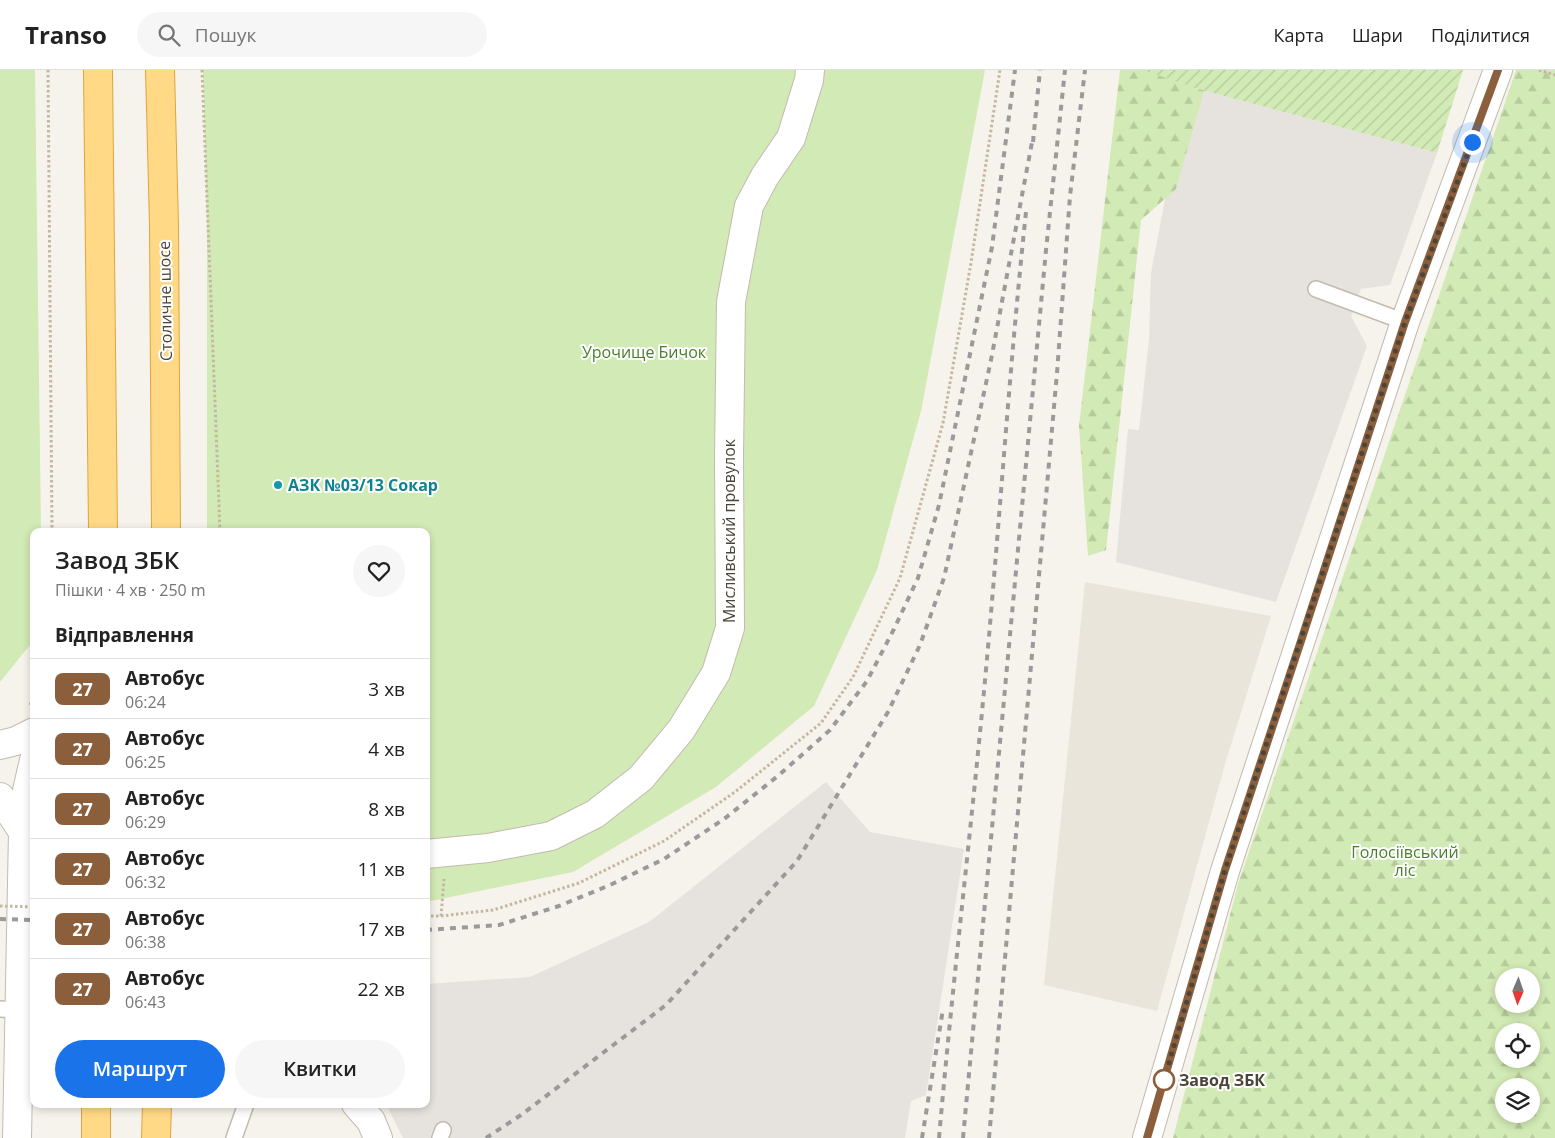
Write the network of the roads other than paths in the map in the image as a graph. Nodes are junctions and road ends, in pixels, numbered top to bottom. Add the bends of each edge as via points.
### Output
1 (98, 70) edge
2 (160, 70) edge
3 (810, 70) edge
4 (1498, 70) edge
5 (1316, 290) dead end
6 (1405, 322) junction
7 (167, 500) junction
8 (103, 528) edge
9 (166, 528) edge
10 (173, 528) edge
11 (30, 734) edge
12 (0, 745) edge
13 (30, 778) edge
14 (0, 797) edge
15 (22, 832) junction
16 (436, 853) edge
17 (10, 1009) edge
18 (96, 1108) edge
19 (156, 1108) edge
20 (245, 1108) edge
21 (360, 1108) edge
22 (17, 1138) edge
23 (96, 1138) edge
24 (156, 1138) edge
25 (234, 1138) edge
26 (378, 1138) edge
27 (1147, 1138) edge

1 - 8 highway
2 - 7 highway, Столичне шосе
3 - 16 street, Мисливський провулок via 810,80 791,138 749,206 731,302 730,628 716,673 681,730 641,778 595,814 551,836 488,848
4 - 6 street
5 - 6 lane
6 - 27 street via 1225,870
7 - 9 highway, Столичне шосе
7 - 10 street
11 - 12 street via 16,742
13 - 15 street
14 - 15 street
15 - 17 street
17 - 22 street
18 - 23 highway
19 - 24 highway
20 - 25 lane
21 - 26 street via 371,1120

